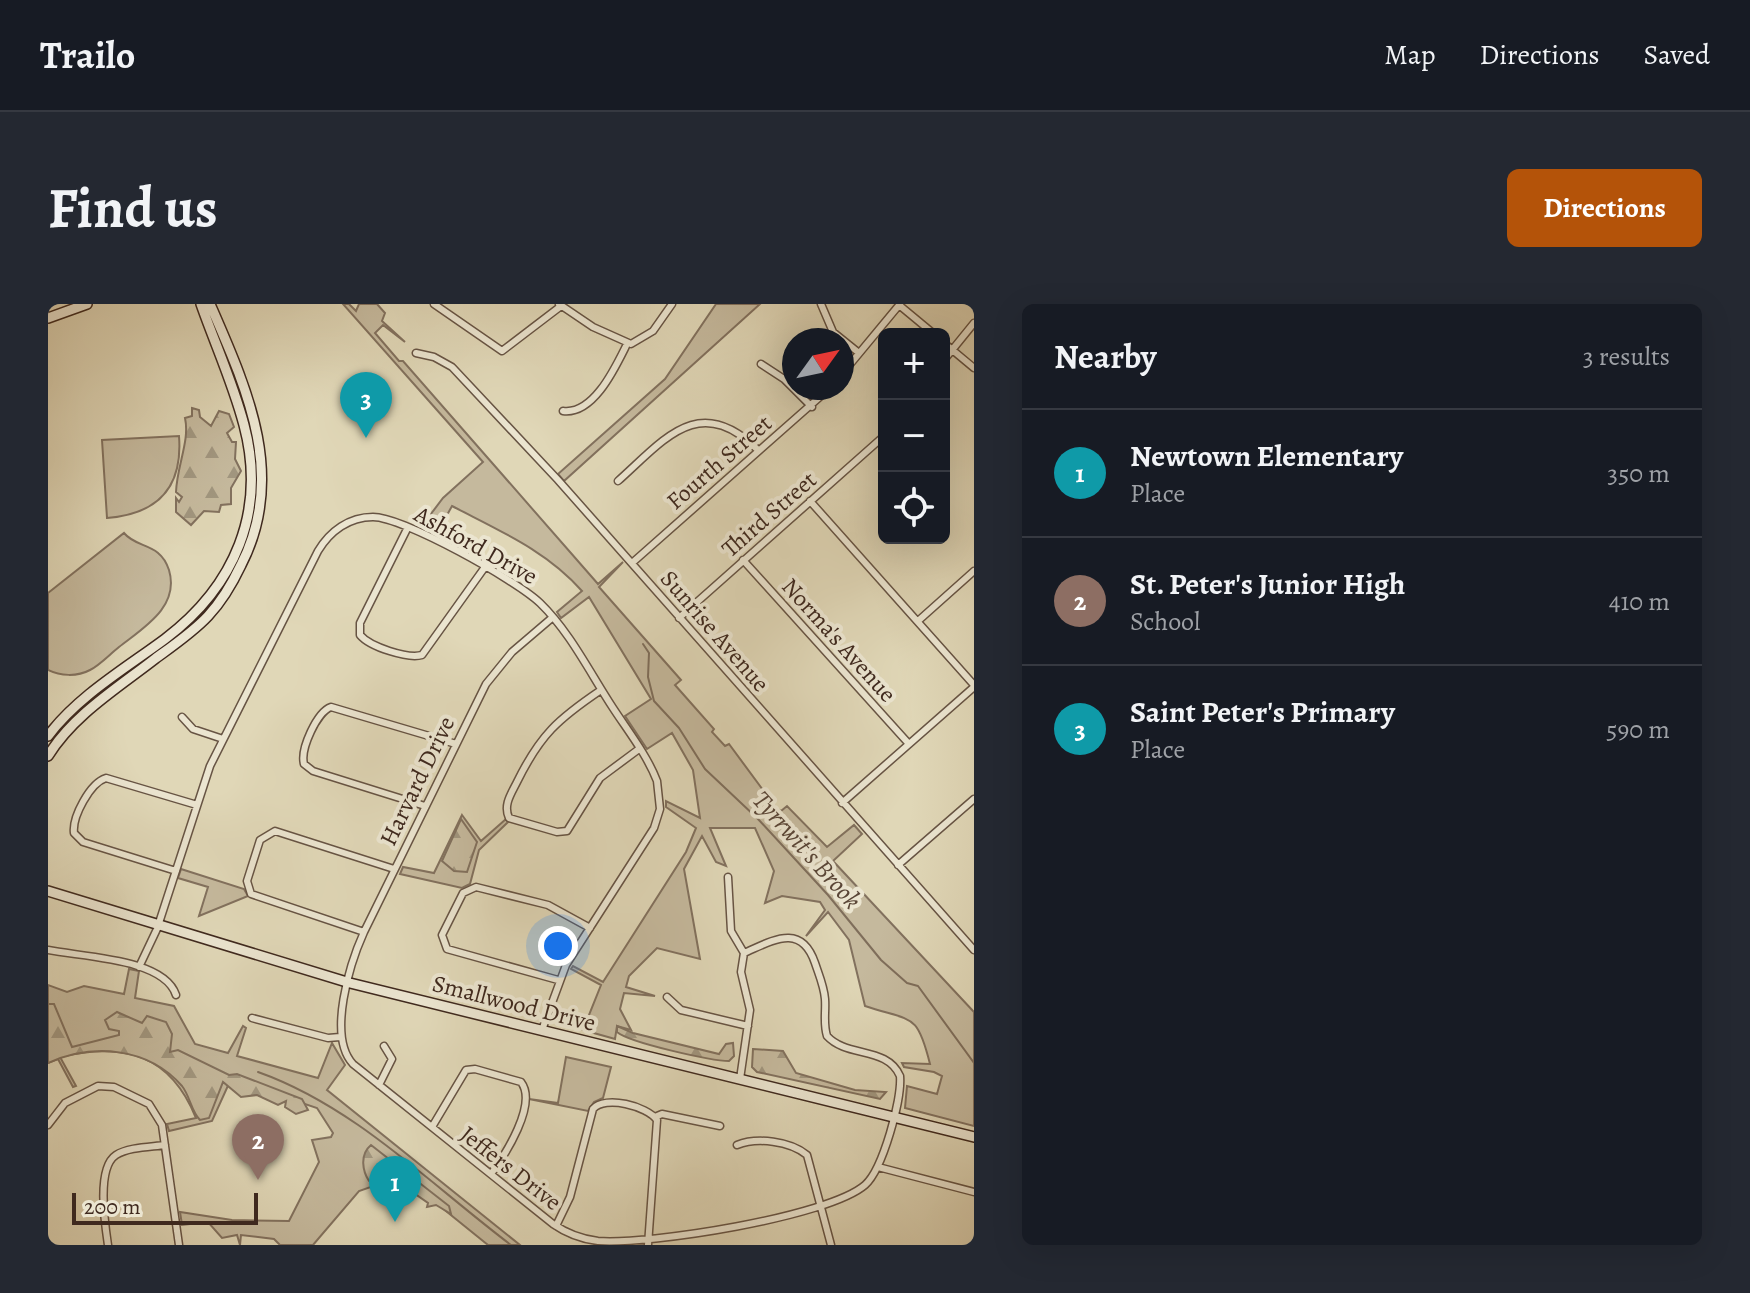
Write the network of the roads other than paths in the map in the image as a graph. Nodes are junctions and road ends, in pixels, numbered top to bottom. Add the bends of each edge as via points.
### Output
1 (87, 304) edge
2 (434, 304) edge
3 (672, 304) edge
4 (821, 304) edge
5 (900, 304) edge
6 (560, 305) edge
7 (202, 306) edge
8 (48, 318) edge
9 (974, 323) edge
10 (927, 328) edge
11 (627, 344) junction
12 (952, 350) junction
13 (950, 352) edge
14 (416, 353) dead end
15 (859, 353) junction
16 (854, 359) edge
17 (761, 364) dead end
18 (974, 368) edge
19 (819, 400) edge
20 (812, 407) junction
21 (563, 411) dead end
22 (878, 441) edge
23 (758, 450) junction
24 (618, 481) dead end
25 (810, 501) junction
26 (408, 527) junction
27 (743, 560) junction
28 (632, 563) junction
29 (485, 567) junction
30 (974, 571) edge
31 (553, 617) junction
32 (679, 618) junction
33 (918, 621) junction
34 (974, 686) edge
35 (601, 690) junction
36 (182, 717) dead end
37 (48, 736) edge
38 (223, 739) junction
39 (456, 744) junction
40 (909, 744) junction
41 (639, 749) junction
42 (48, 756) edge
43 (974, 799) edge
44 (842, 803) junction
45 (197, 805) junction
46 (425, 806) junction
47 (898, 865) junction
48 (394, 869) junction
49 (176, 871) junction
50 (728, 877) dead end
51 (48, 891) edge
52 (159, 924) junction
53 (590, 928) junction
54 (364, 932) junction
55 (48, 950) edge
56 (974, 950) edge
57 (744, 953) junction
58 (139, 967) junction
59 (558, 980) junction
60 (350, 983) junction
61 (176, 995) dead end
62 (667, 997) dead end
63 (252, 1018) dead end
64 (748, 1026) junction
65 (542, 1030) junction
66 (340, 1037) junction
67 (384, 1046) dead end
68 (740, 1079) junction
69 (379, 1085) junction
70 (655, 1117) junction
71 (892, 1117) junction
72 (48, 1125) edge
73 (720, 1126) dead end
74 (432, 1127) junction
75 (974, 1137) edge
76 (165, 1145) junction
77 (737, 1145) dead end
78 (878, 1167) junction
79 (491, 1174) junction
80 (974, 1192) edge
81 (822, 1205) junction
82 (556, 1226) junction
83 (648, 1243) edge
84 (108, 1245) edge
85 (179, 1245) edge
86 (831, 1245) edge

1 - 8 main road
2 - 6 street via 502,351
3 - 11 street via 649,335
4 - 15 street via 833,332
5 - 10 street
5 - 15 street
6 - 11 street
7 - 37 main road via 249,444 248,520 236,555 195,616 74,708
7 - 42 main road via 246,390 259,434 263,481 252,543 228,590 206,618 77,720
9 - 12 street
11 - 21 street via 593,396 577,410
12 - 13 street
12 - 18 street
14 - 28 street, Sunrise Avenue via 440,359 457,372
15 - 16 street
17 - 20 street
19 - 20 street, Fourth Street
20 - 23 street, Fourth Street
22 - 25 street, Third Street
23 - 24 street via 725,426 688,424
23 - 28 street, Fourth Street
25 - 27 street, Third Street
25 - 33 street
26 - 29 street, Ashford Drive
26 - 29 street via 360,623 360,635 368,642 422,655
26 - 38 street, Ashford Drive via 386,518 361,518 324,541
27 - 32 street, Third Street
27 - 40 street, Norma's Avenue
28 - 32 street, Sunrise Avenue
29 - 31 street, Ashford Drive via 527,592
30 - 33 street
31 - 35 street, Ashford Drive
31 - 39 street, Harvard Drive via 496,670
32 - 44 street, Sunrise Avenue
33 - 34 street
34 - 40 street
35 - 41 street, Ashford Drive
35 - 41 street via 539,740 507,803 509,818 567,831 596,783
36 - 38 street via 193,729
38 - 45 street, Ashford Drive
39 - 46 street, Harvard Drive
39 - 46 street via 331,707 321,715 303,751 304,764 313,771
40 - 44 street
41 - 53 street, Ashford Drive via 659,786 657,820
43 - 47 street
44 - 47 street, Sunrise Avenue
45 - 49 street, Ashford Drive
45 - 49 street via 106,778 95,784 74,825 75,836 83,842
46 - 48 street, Harvard Drive
47 - 56 street, Sunrise Avenue
48 - 54 street, Harvard Drive
48 - 54 street via 275,831 260,840 247,881 251,894
49 - 52 street, Ashford Drive
50 - 57 street via 732,935
51 - 52 main road, Smallwood Drive
52 - 58 street, Ashford Drive
52 - 60 main road, Smallwood Drive
53 - 59 street, Ashford Drive
53 - 59 street via 543,903 476,887 463,893 442,935 447,949
54 - 60 street, Harvard Drive via 348,972
55 - 58 street
57 - 64 street via 741,972 750,1010
57 - 71 street via 788,937 808,947 824,990 827,1036 841,1047 887,1060 899,1072
58 - 61 street via 163,977
59 - 65 street, Ashford Drive
60 - 65 main road, Smallwood Drive
60 - 66 street
62 - 64 street via 681,1010
63 - 66 street
64 - 68 street
65 - 68 main road, Smallwood Drive
66 - 69 street, Jeffers Drive via 350,1061
67 - 69 street via 392,1056
68 - 71 main road, Smallwood Drive
69 - 74 street, Jeffers Drive
70 - 73 street
70 - 82 street via 608,1102 594,1107 570,1197
70 - 83 street
71 - 75 main road, Smallwood Drive
71 - 78 street
72 - 76 street via 65,1103 107,1086 149,1104 162,1125
74 - 79 street, Jeffers Drive
74 - 79 street via 466,1070 521,1082 526,1093 517,1133
76 - 84 street via 121,1152 111,1159 104,1184
76 - 85 street
77 - 81 street via 760,1140 805,1153
78 - 80 street
78 - 81 street, Jeffers Drive via 863,1187
79 - 82 street, Jeffers Drive
81 - 83 street, Jeffers Drive
81 - 86 street
82 - 83 street, Jeffers Drive via 594,1240

